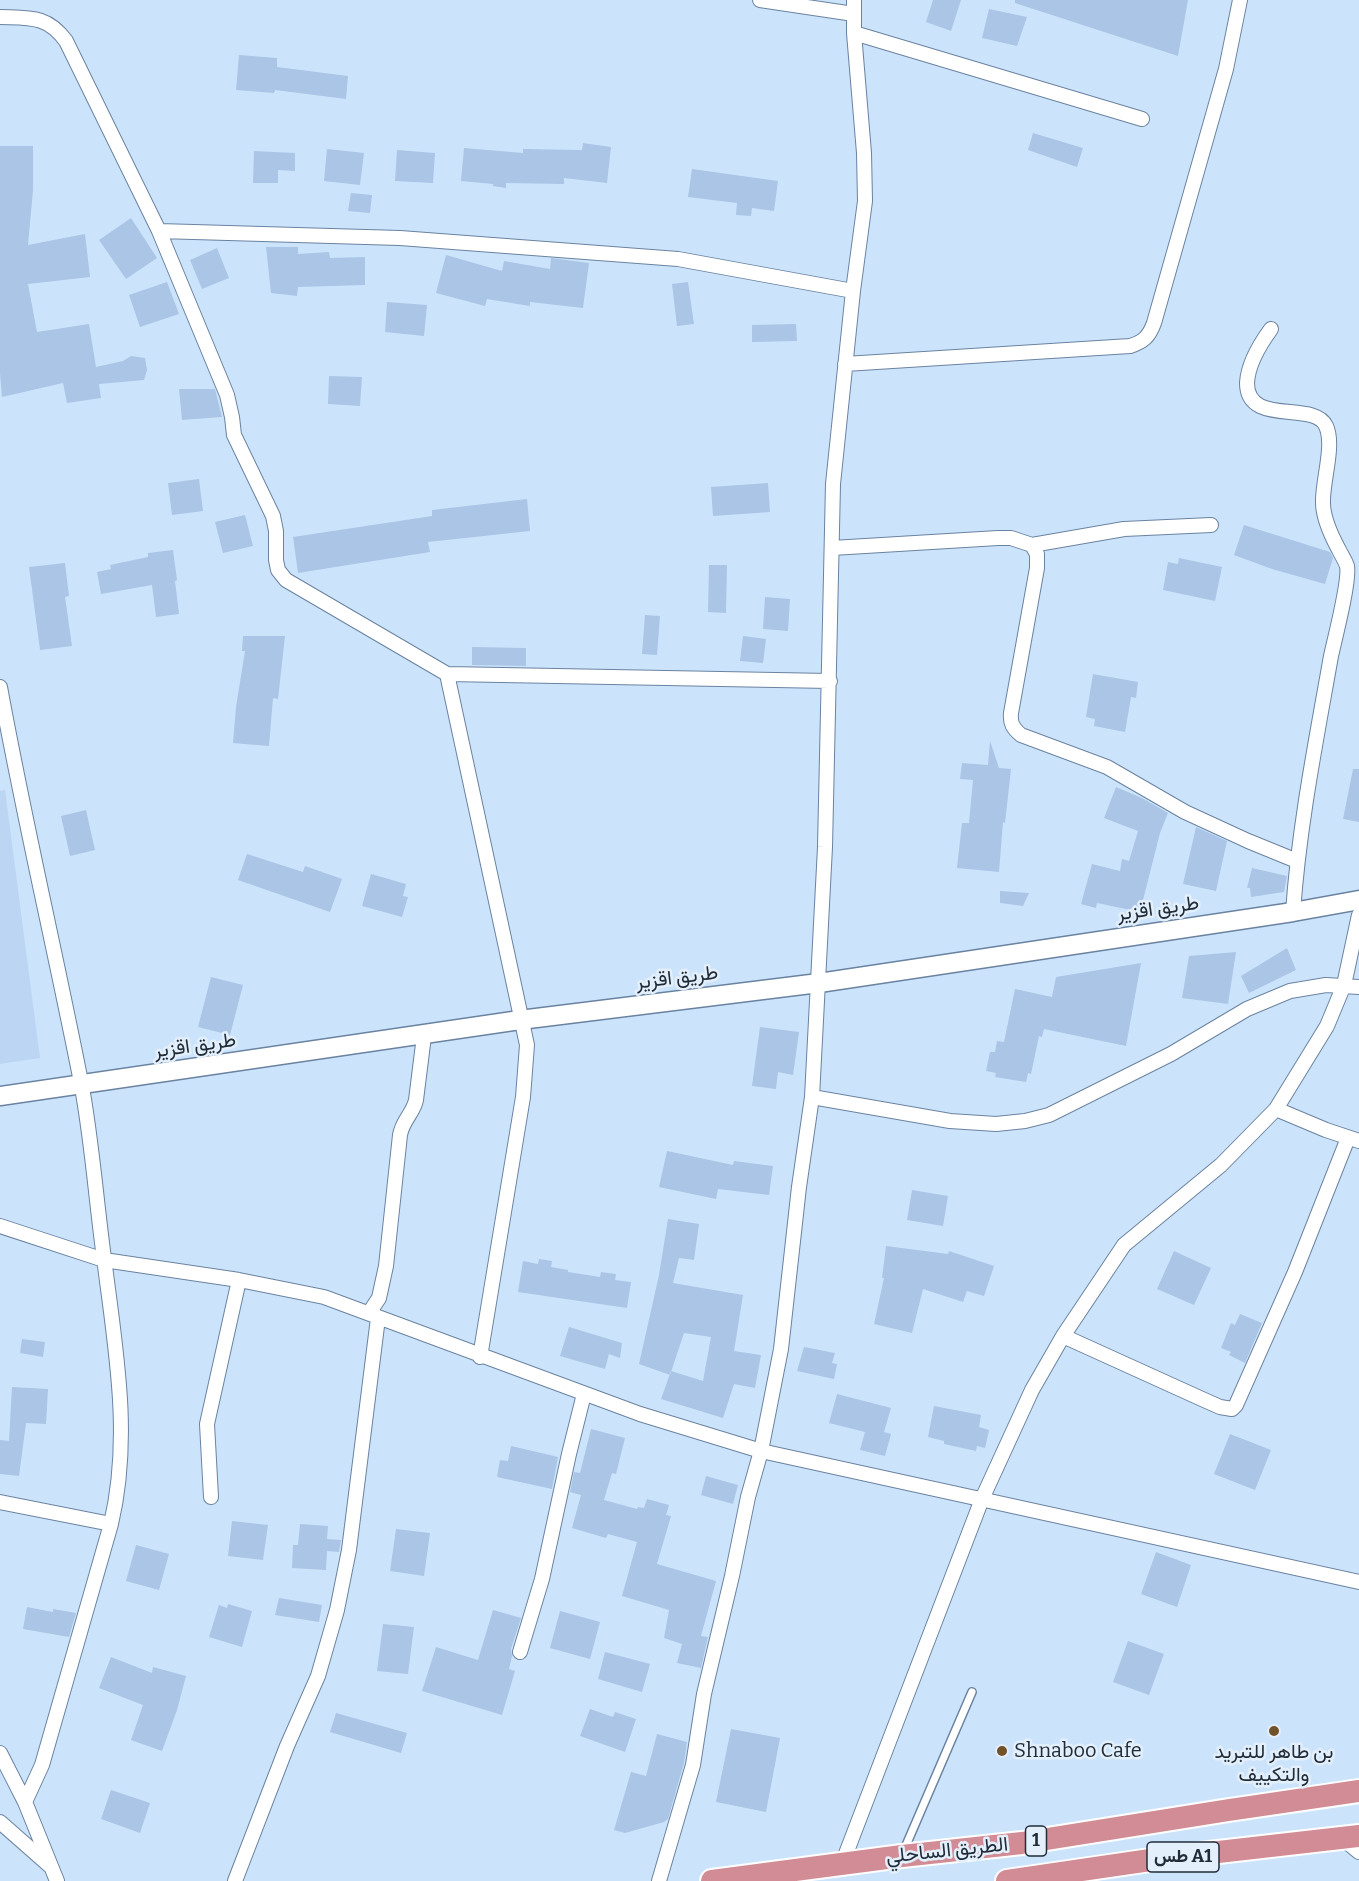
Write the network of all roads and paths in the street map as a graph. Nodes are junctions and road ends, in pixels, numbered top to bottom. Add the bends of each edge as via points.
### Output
1 (760, 0) edge
2 (1240, 0) edge
3 (854, 7) edge
4 (0, 18) edge
5 (854, 33) junction
6 (1142, 120) dead end
7 (159, 231) junction
8 (853, 291) junction
9 (1270, 329) dead end
10 (845, 364) junction
11 (1211, 525) dead end
12 (1032, 545) junction
13 (832, 548) junction
14 (447, 674) junction
15 (830, 681) junction
16 (0, 687) edge
17 (1297, 861) junction
18 (1359, 900) edge
19 (1293, 912) junction
20 (1359, 915) edge
21 (819, 983) junction
22 (1344, 985) junction
23 (1359, 987) edge
24 (520, 1020) junction
25 (424, 1036) junction
26 (81, 1085) junction
27 (0, 1096) edge
28 (812, 1097) junction
29 (1276, 1109) junction
30 (1354, 1139) edge
31 (0, 1226) edge
32 (104, 1260) junction
33 (239, 1280) junction
34 (373, 1316) junction
35 (1063, 1336) junction
36 (480, 1357) junction
37 (584, 1394) junction
38 (761, 1451) junction
39 (211, 1497) dead end
40 (982, 1499) junction
41 (0, 1502) edge
42 (111, 1524) junction
43 (1359, 1582) edge
44 (520, 1652) dead end
45 (972, 1692) dead end
46 (0, 1753) edge
47 (1359, 1791) edge
48 (25, 1802) junction
49 (0, 1822) edge
50 (1353, 1842) edge
51 (902, 1856) junction
52 (842, 1864) junction
53 (54, 1875) edge
54 (235, 1881) edge
55 (660, 1881) edge
56 (712, 1881) edge
57 (1007, 1881) edge

1 - 3 street
2 - 10 street via 1226,69 1154,323 1142,342 1130,346
3 - 5 street
4 - 7 street via 36,18 57,29 66,41
5 - 6 street
5 - 8 street via 865,201
7 - 8 street via 400,238 678,259
7 - 14 street via 227,395 234,435 273,516 278,570 286,580
8 - 10 street
9 - 17 street via 1248,372 1248,393 1254,403 1265,408 1311,416 1326,425 1329,445 1323,504 1348,570
10 - 13 street via 833,484
11 - 12 street via 1124,529
12 - 13 street via 998,538
12 - 17 street via 1037,568 1011,713 1015,730 1107,767 1185,812
13 - 15 street
14 - 15 street
14 - 24 street
15 - 21 street
16 - 26 street
17 - 19 street
18 - 19 street, طريق اقزير
19 - 21 street, طريق اقزير
20 - 22 street
21 - 24 street, طريق اقزير
21 - 28 street
22 - 23 street
22 - 28 street via 1290,991 1049,1115 1025,1121 996,1124 950,1120
22 - 29 street via 1327,1026
24 - 25 street, طريق اقزير
24 - 36 street via 527,1046 525,1083
25 - 26 street, طريق اقزير
25 - 34 street via 415,1108 405,1119 400,1135 386,1266
26 - 27 street, طريق اقزير
26 - 32 street
28 - 38 street via 781,1349
29 - 30 street
29 - 35 street via 1221,1165 1124,1245
30 - 35 street via 1232,1409
31 - 32 street
32 - 33 street
32 - 42 street via 122,1424 120,1471
33 - 34 street via 324,1298
33 - 39 street via 207,1424
34 - 36 street
34 - 54 street via 349,1550 337,1610 318,1676
35 - 40 street via 1032,1390
36 - 37 street
37 - 38 street
37 - 44 street via 543,1579
38 - 40 street
38 - 55 street via 704,1694 693,1765
40 - 43 street
40 - 52 street
41 - 42 street
42 - 48 street via 42,1765
45 - 51 lane
46 - 48 street
47 - 51 highway, الطريق الساحلي / 1 via 1022,1843
48 - 53 street
49 - 53 street
50 - 57 highway, الطريق الساحلي / طس A1 via 1157,1860
51 - 52 highway, الطريق الساحلي / 1
52 - 56 highway, الطريق الساحلي / 1

